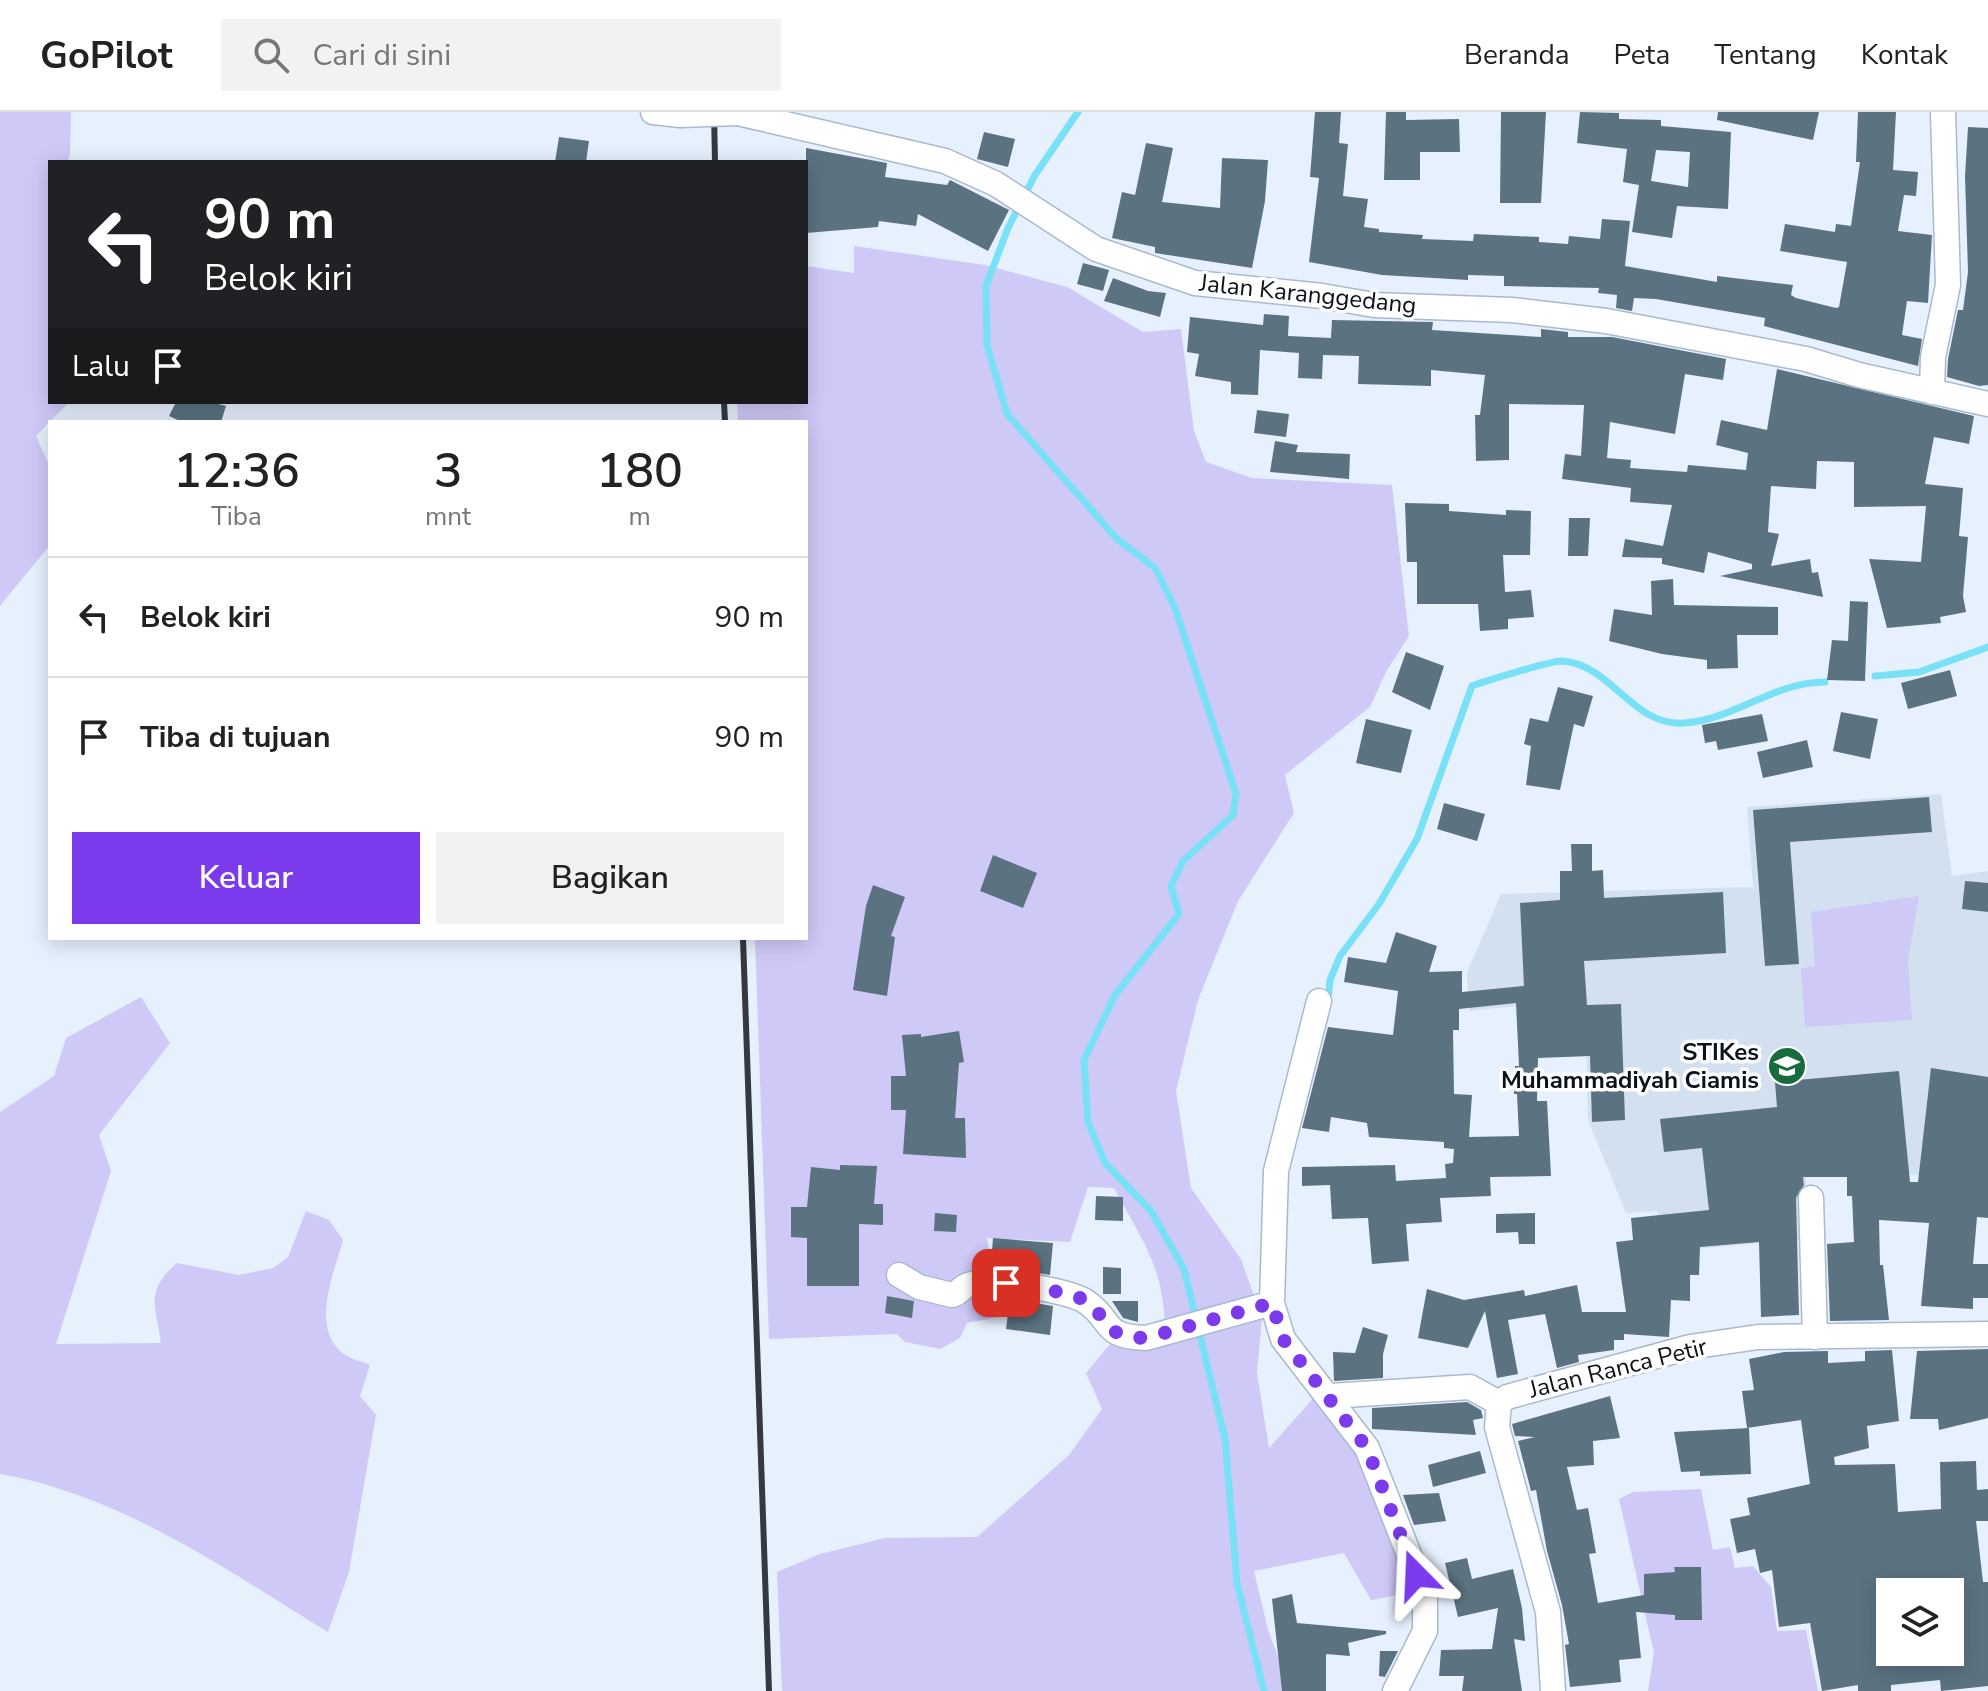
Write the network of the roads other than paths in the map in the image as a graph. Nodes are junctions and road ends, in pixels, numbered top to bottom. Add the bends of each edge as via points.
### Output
1 (653, 112) edge
2 (1943, 112) edge
3 (738, 113) edge
4 (1932, 392) junction
5 (1988, 404) edge
6 (1319, 1001) dead end
7 (1811, 1198) dead end
8 (899, 1275) dead end
9 (1272, 1303) junction
10 (1988, 1334) edge
11 (1815, 1337) junction
12 (1330, 1396) junction
13 (1499, 1403) junction
14 (1395, 1691) edge
15 (1553, 1691) edge

1 - 3 street, Jalan Karanggedang, bridge
2 - 4 street via 1948,285 1933,357
3 - 4 street, Jalan Karanggedang via 945,161 996,184 1096,249 1195,283 1374,305 1512,310 1606,321 1806,359
4 - 5 street, Jalan Karanggedang
6 - 9 street via 1276,1171
7 - 11 street
8 - 9 street via 919,1287 952,1295 967,1285 1006,1283 1060,1292 1090,1305 1111,1332 1134,1337
9 - 12 street via 1283,1339
10 - 11 street, Jalan Ranca Petir
11 - 13 street, Jalan Ranca Petir via 1758,1337 1690,1347 1524,1390
12 - 13 street via 1470,1387
12 - 14 street via 1367,1448 1425,1595 1425,1631
13 - 15 street, Jalan Ranca Petir via 1497,1427 1548,1612

